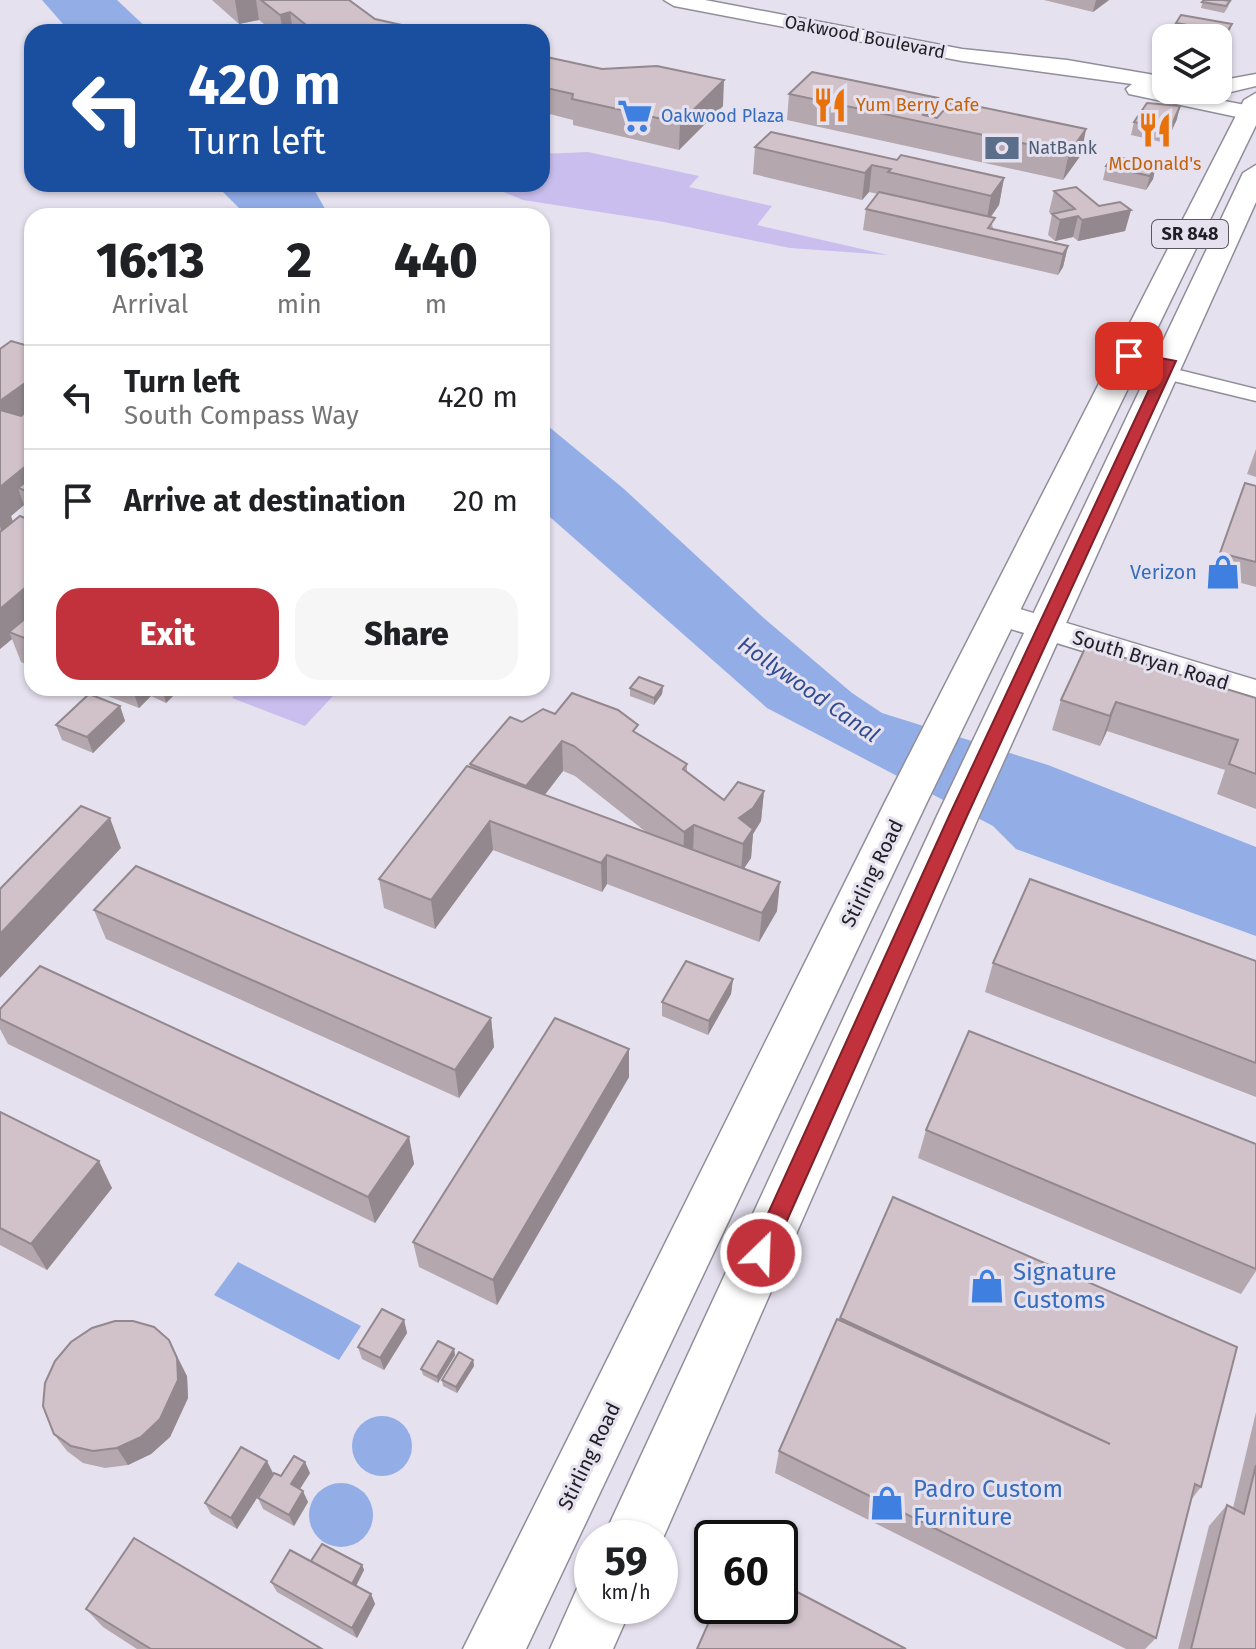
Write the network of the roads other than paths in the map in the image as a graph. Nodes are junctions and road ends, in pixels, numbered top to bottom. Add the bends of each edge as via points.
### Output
1 (674, 0) edge
2 (962, 55) junction
3 (1256, 80) edge
4 (1152, 81) edge
5 (1232, 85) edge
6 (1232, 100) edge
7 (1255, 106) edge
8 (1256, 173) edge
9 (1129, 356) junction
10 (1167, 367) junction
11 (1256, 380) edge
12 (1256, 395) edge
13 (1005, 604) junction
14 (1051, 618) junction
15 (1256, 671) edge
16 (1256, 692) edge
17 (861, 897) junction
18 (880, 988) junction
19 (807, 1009) junction
20 (824, 1114) junction
21 (641, 1520) edge
22 (593, 1624) edge
23 (494, 1649) edge
24 (581, 1649) edge

1 - 2 street, Oakwood Boulevard
2 - 4 street, Oakwood Boulevard
2 - 7 street, Oakwood Boulevard
3 - 5 street
6 - 7 street
7 - 9 main road, Stirling Road / SR 848
8 - 10 main road, SR 848
9 - 10 street
9 - 13 main road, Stirling Road / SR 848
10 - 11 street
10 - 12 street
10 - 14 main road, SR 848
13 - 14 street, South Bryan Road
13 - 17 main road, Stirling Road / SR 848
14 - 15 street, South Bryan Road
14 - 16 street, South Bryan Road
14 - 18 main road, SR 848
17 - 18 main road via 862,945
17 - 19 main road, Stirling Road / SR 848
18 - 20 main road, SR 848
19 - 20 main road via 819,1049
19 - 23 main road, Stirling Road / SR 848
20 - 21 main road, SR 848
22 - 24 main road

